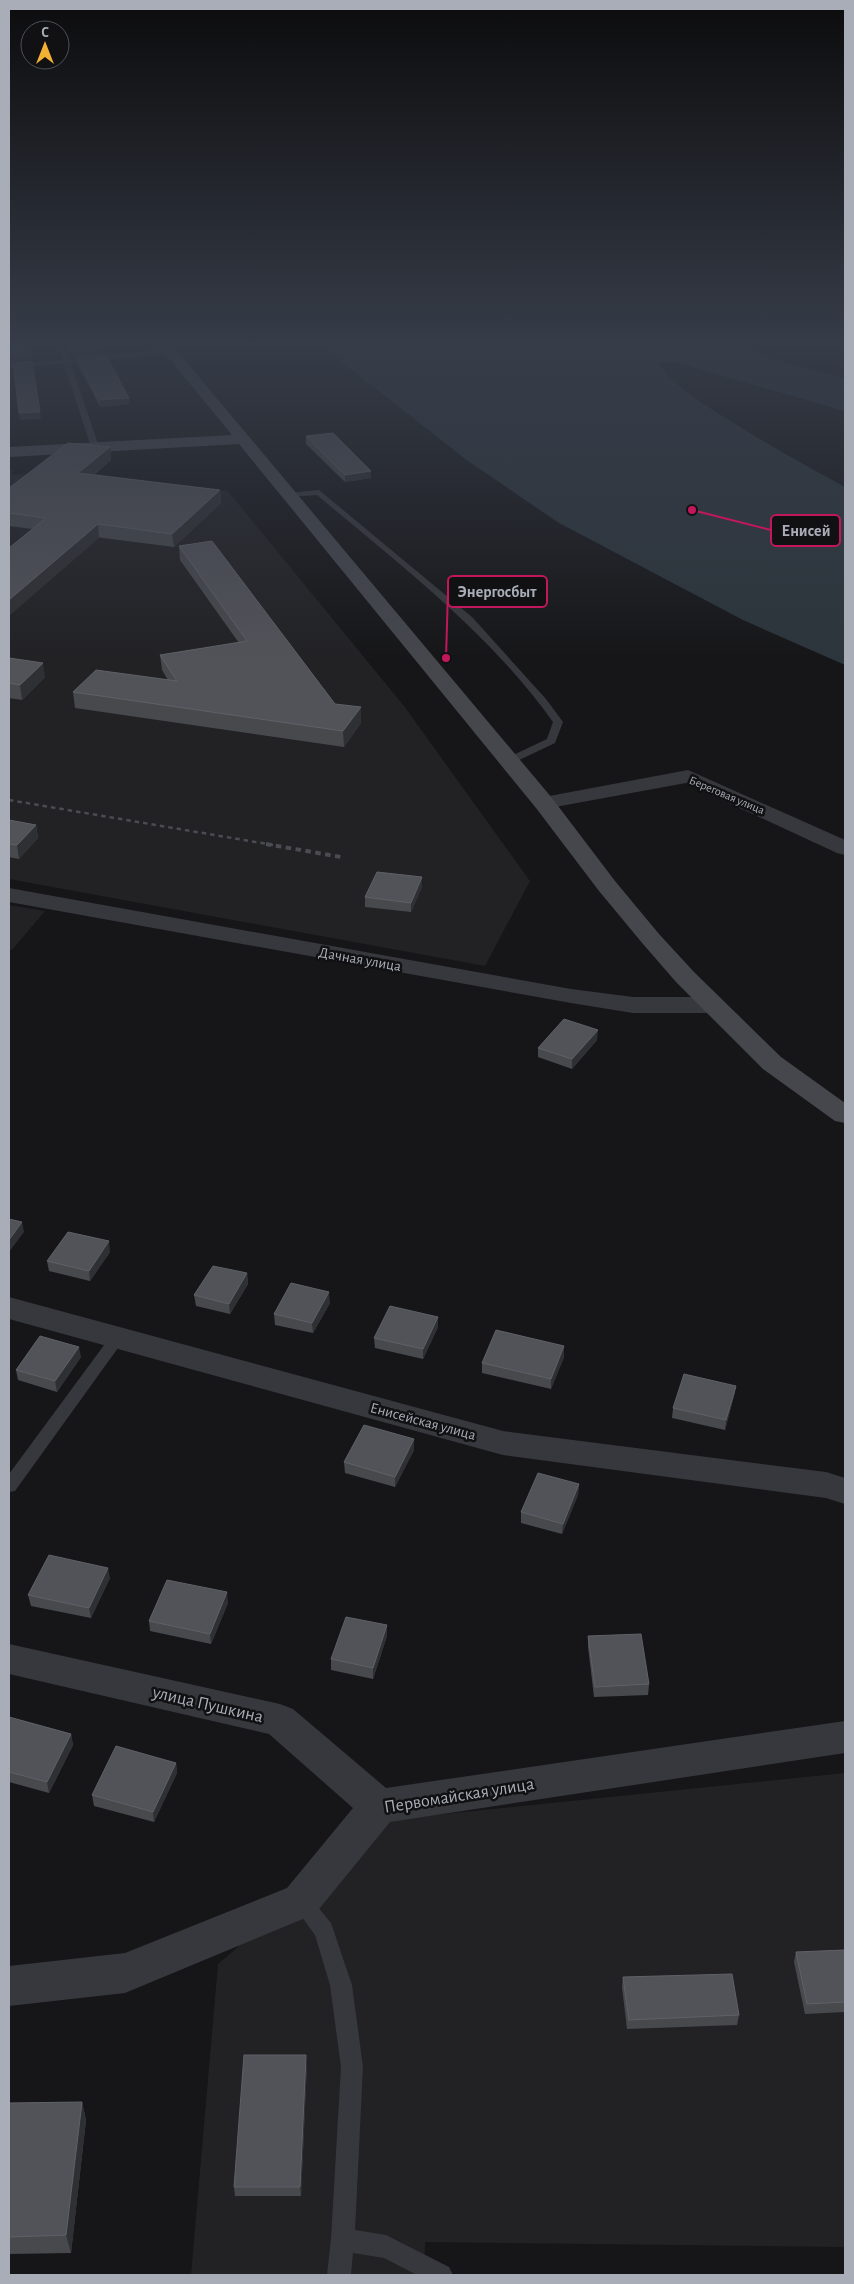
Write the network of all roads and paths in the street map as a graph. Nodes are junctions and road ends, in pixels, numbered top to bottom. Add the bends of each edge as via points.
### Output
1 (95, 447) joint
2 (102, 447) edge
3 (246, 447) edge
4 (9, 452) edge
5 (287, 495) junction
6 (509, 761) junction
7 (544, 803) junction
8 (845, 848) edge
9 (9, 895) edge
10 (713, 1005) junction
11 (845, 1115) edge
12 (9, 1308) edge
13 (118, 1337) junction
14 (9, 1486) edge
15 (845, 1491) edge
16 (9, 1659) edge
17 (845, 1737) edge
18 (378, 1806) junction
19 (301, 1901) junction
20 (9, 1986) edge
21 (344, 2239) junction
22 (339, 2275) edge
23 (441, 2275) edge

1 - 2 main road
1 - 4 main road
3 - 5 main road
5 - 6 main road
5 - 6 lane via 318,492 469,619 543,701 558,722 551,740
6 - 7 main road
7 - 8 street, Береговая улица via 688,776
7 - 10 main road via 651,939
9 - 10 street, Дачная улица via 589,999 633,1005
10 - 11 main road via 772,1063
12 - 13 street, Енисейская улица
13 - 14 lane
13 - 15 street, Енисейская улица via 503,1443 826,1485
16 - 18 street, улица Пушкина via 280,1720
17 - 18 street, Первомайская улица
18 - 19 street, Первомайская улица
19 - 20 street, Первомайская улица via 125,1973
19 - 21 lane via 324,1930 342,1985 351,2058
21 - 22 lane
21 - 23 lane via 386,2247

